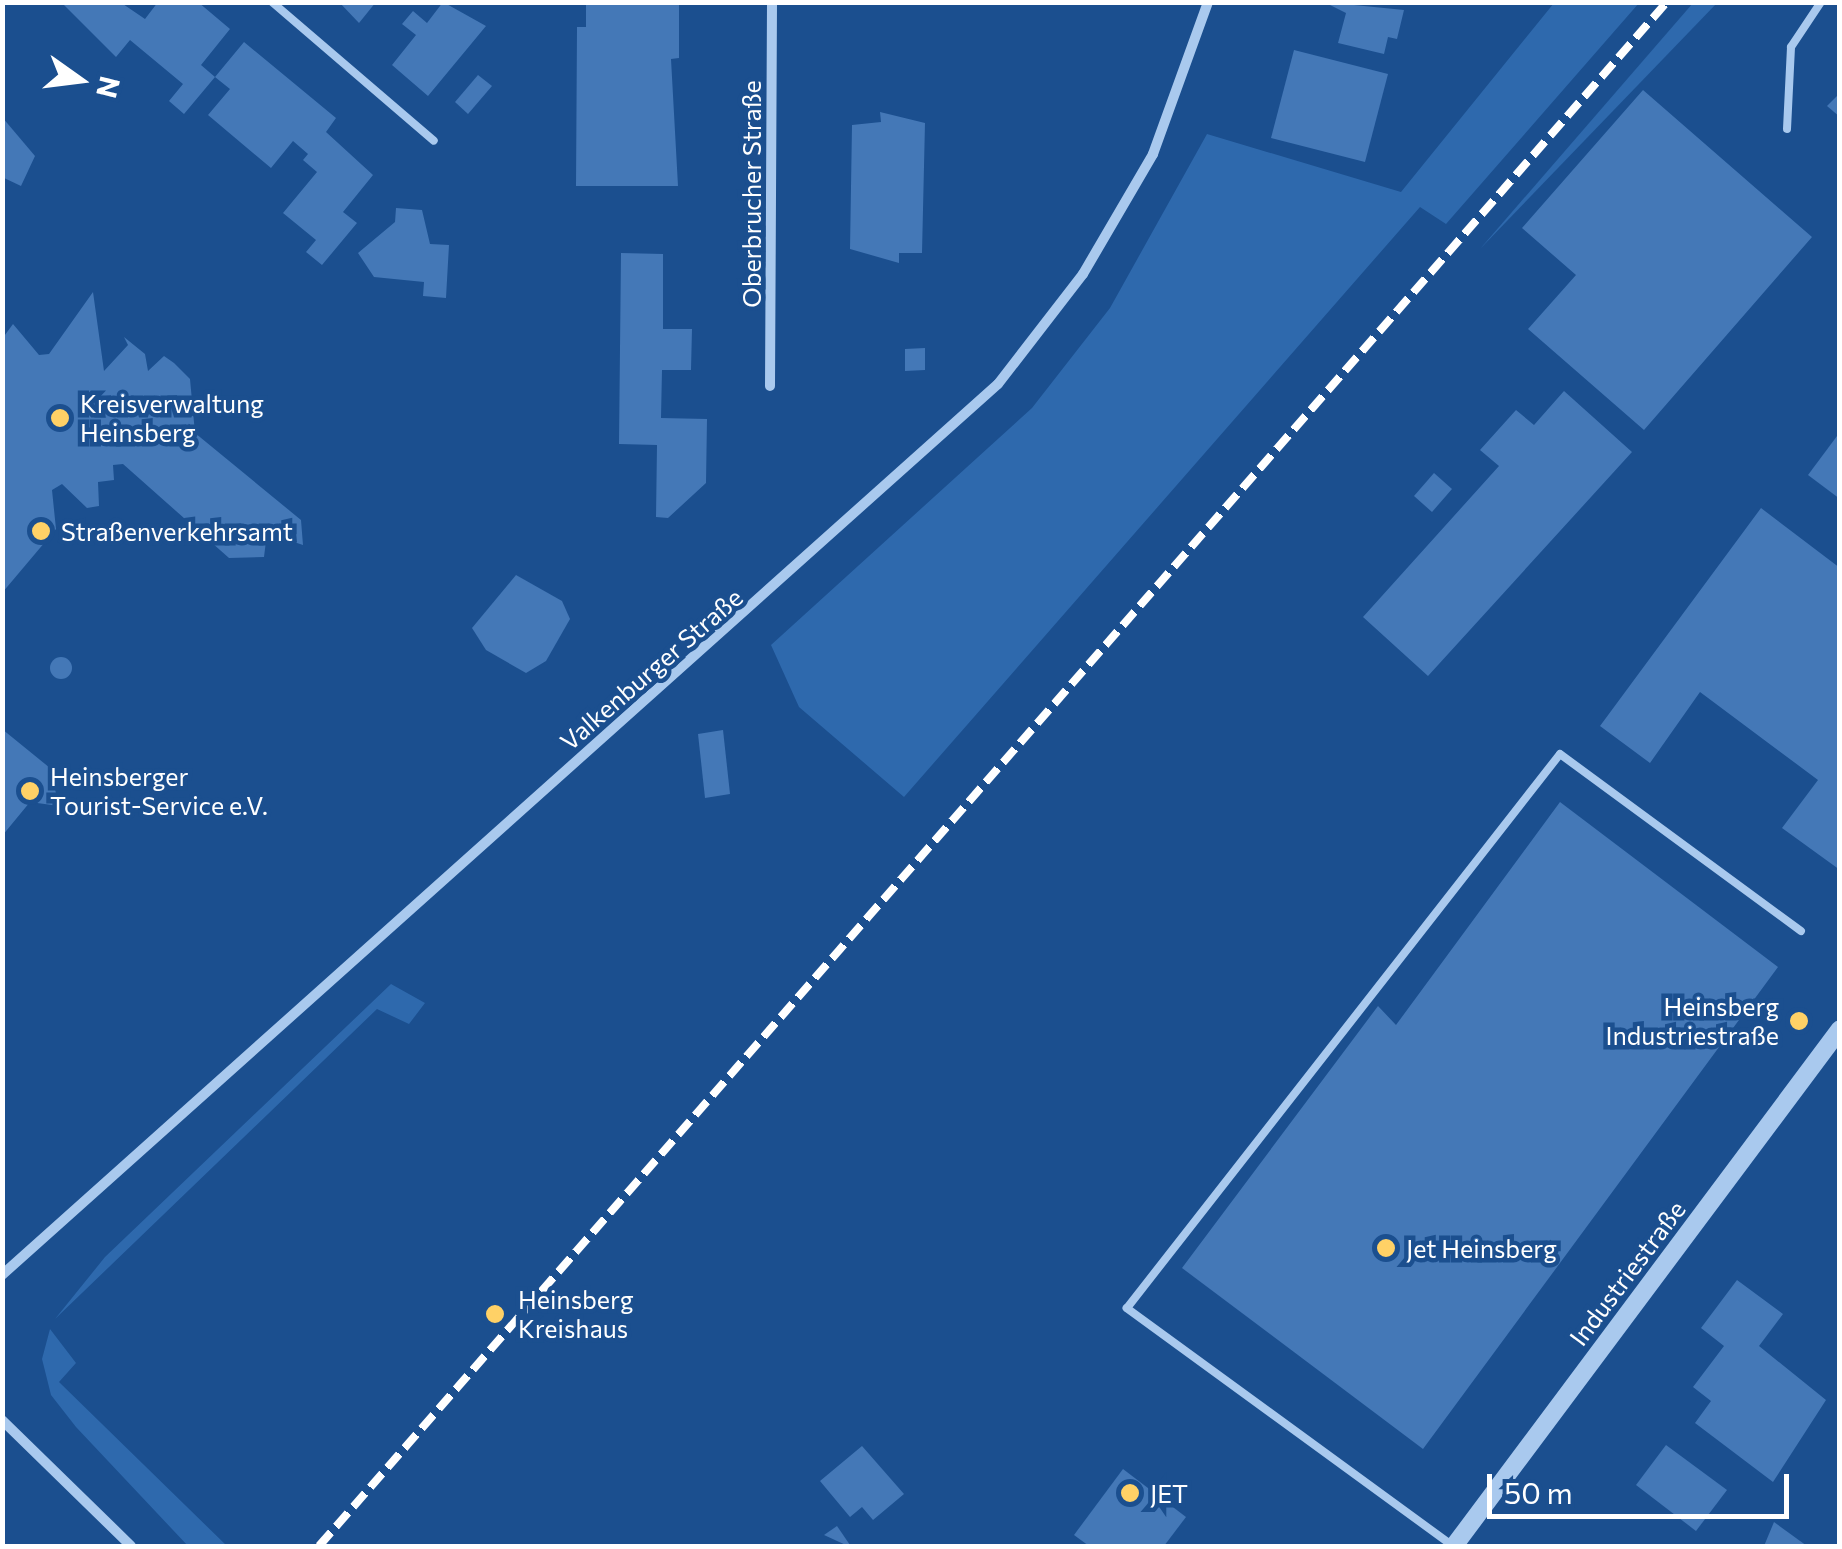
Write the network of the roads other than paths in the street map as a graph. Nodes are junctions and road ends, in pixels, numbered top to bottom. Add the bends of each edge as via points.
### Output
1 (272, 2) edge
2 (772, 2) edge
3 (1208, 2) edge
4 (1821, 2) edge
5 (1787, 129) dead end
6 (434, 142) dead end
7 (770, 386) dead end
8 (1801, 930) dead end
9 (1840, 1029) edge
10 (2, 1275) edge
11 (2, 1420) edge
12 (130, 1546) edge
13 (1454, 1546) edge

1 - 6 lane
2 - 7 street, Oberbrucher Straße
3 - 10 street, Valkenburger Straße via 1152,154 1083,274 998,384
4 - 5 lane via 1791,47
8 - 13 lane via 1560,754 1128,1308
9 - 13 street, Industriestraße
11 - 12 street

